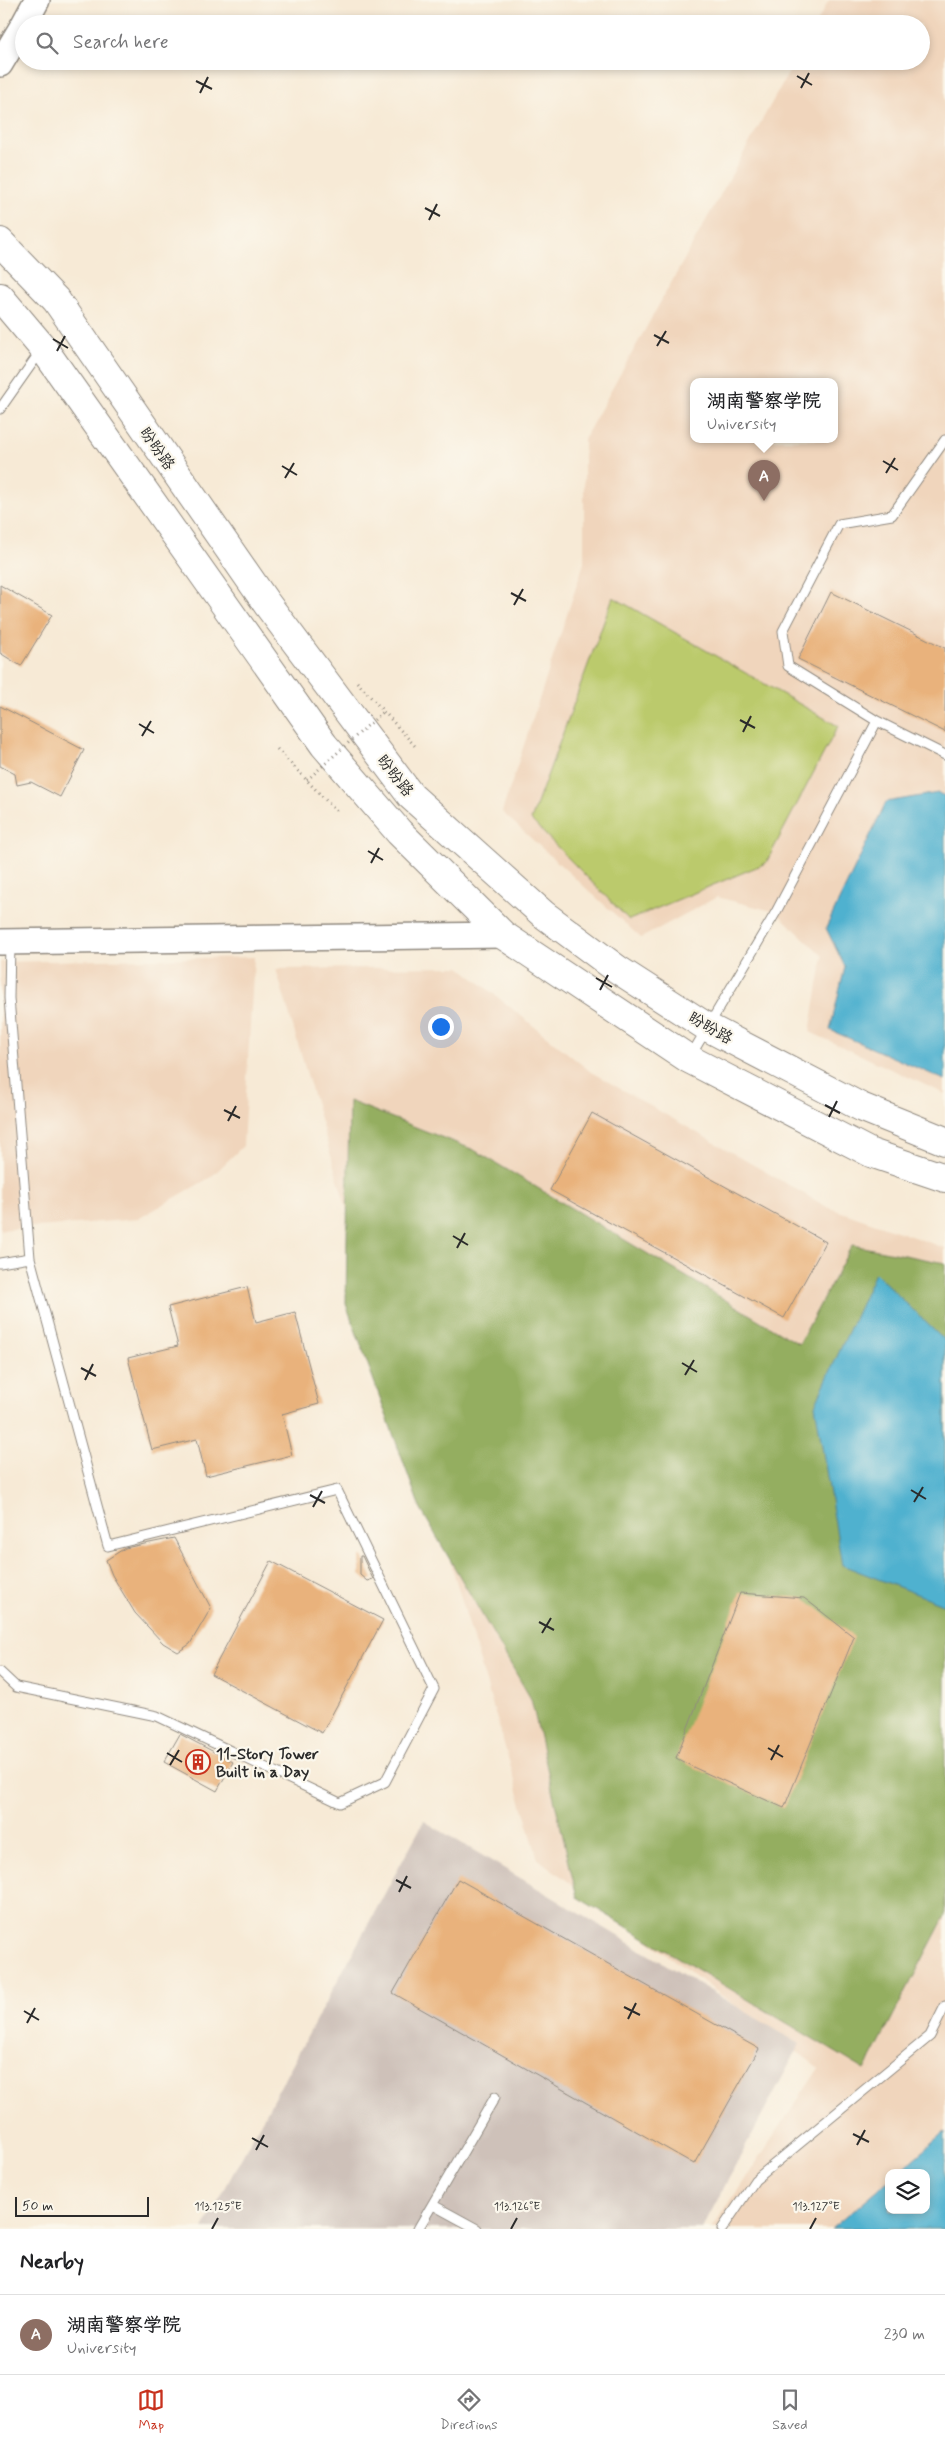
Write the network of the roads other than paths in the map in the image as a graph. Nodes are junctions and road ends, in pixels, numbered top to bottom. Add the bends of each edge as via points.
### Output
1 (37, 0) edge
2 (29, 15) edge
3 (15, 39) edge
4 (0, 64) edge
5 (0, 242) edge
6 (0, 297) edge
7 (43, 348) junction
8 (0, 408) edge
9 (945, 440) edge
10 (877, 721) junction
11 (945, 755) edge
12 (503, 935) junction
13 (5, 942) edge
14 (706, 1027) junction
15 (689, 1059) junction
16 (945, 1141) edge
17 (945, 1178) edge
18 (30, 1258) junction
19 (0, 1264) edge
20 (0, 1672) edge
21 (945, 2006) edge
22 (495, 2097) dead end
23 (432, 2205) junction
24 (418, 2229) edge
25 (477, 2229) edge
26 (722, 2229) edge

1 - 2 main road
3 - 4 main road
5 - 14 main road, 盼盼路 via 56,300 266,604 411,796 543,914 617,969
6 - 7 main road, 盼盼路
7 - 8 lane
7 - 12 main road, 盼盼路 via 324,745 399,832
9 - 10 lane via 892,515 839,524 784,631 788,666
10 - 11 lane
10 - 14 lane via 776,912
12 - 13 main road
12 - 15 main road, 盼盼路
13 - 18 lane
14 - 15 lane
14 - 16 main road, 盼盼路 via 861,1107
15 - 17 main road, 盼盼路 via 870,1153
18 - 19 lane
18 - 20 lane via 108,1546 337,1490 434,1689 385,1782 340,1803 157,1716 16,1687
21 - 26 lane via 930,2036 755,2180
22 - 23 lane
23 - 24 lane
23 - 25 lane

